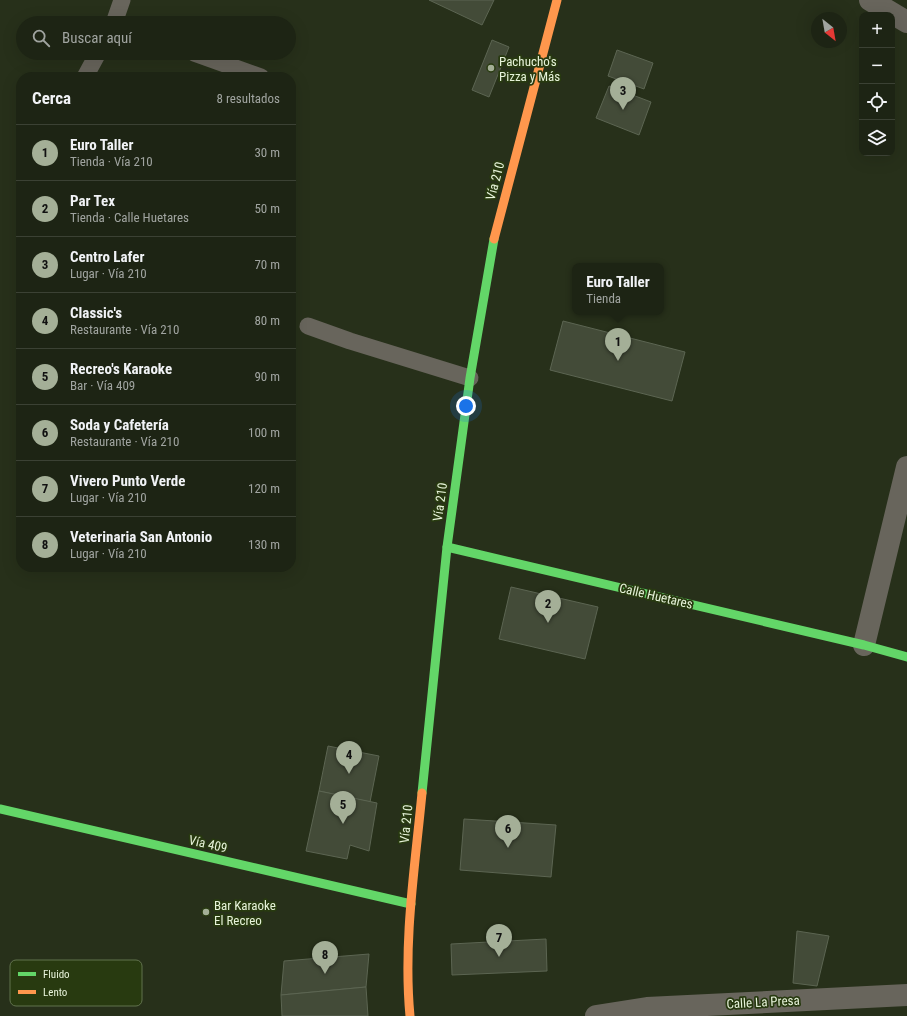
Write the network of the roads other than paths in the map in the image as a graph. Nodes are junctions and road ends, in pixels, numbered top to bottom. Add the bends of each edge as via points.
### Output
1 (122, 0) edge
2 (556, 0) edge
3 (870, 0) edge
4 (116, 16) edge
5 (907, 22) edge
6 (94, 60) edge
7 (214, 60) edge
8 (87, 72) edge
9 (247, 72) edge
10 (308, 326) dead end
11 (470, 378) junction
12 (907, 467) edge
13 (447, 548) junction
14 (864, 645) junction
15 (907, 657) edge
16 (0, 809) edge
17 (411, 904) junction
18 (907, 995) edge
19 (630, 1014) edge
20 (410, 1016) edge
21 (596, 1016) edge

1 - 4 lane
2 - 11 main road, Vía 210 via 497,225
3 - 5 street
6 - 8 lane
7 - 9 lane
10 - 11 lane
11 - 13 main road, Vía 210
12 - 14 street
13 - 14 main road, Calle Huetares
13 - 17 main road, Vía 210
14 - 15 main road, Calle Huetares
16 - 17 main road, Vía 409
17 - 20 main road, Vía 210 via 407,982
18 - 19 street, Calle La Presa via 647,1008
19 - 21 street, Calle La Presa

